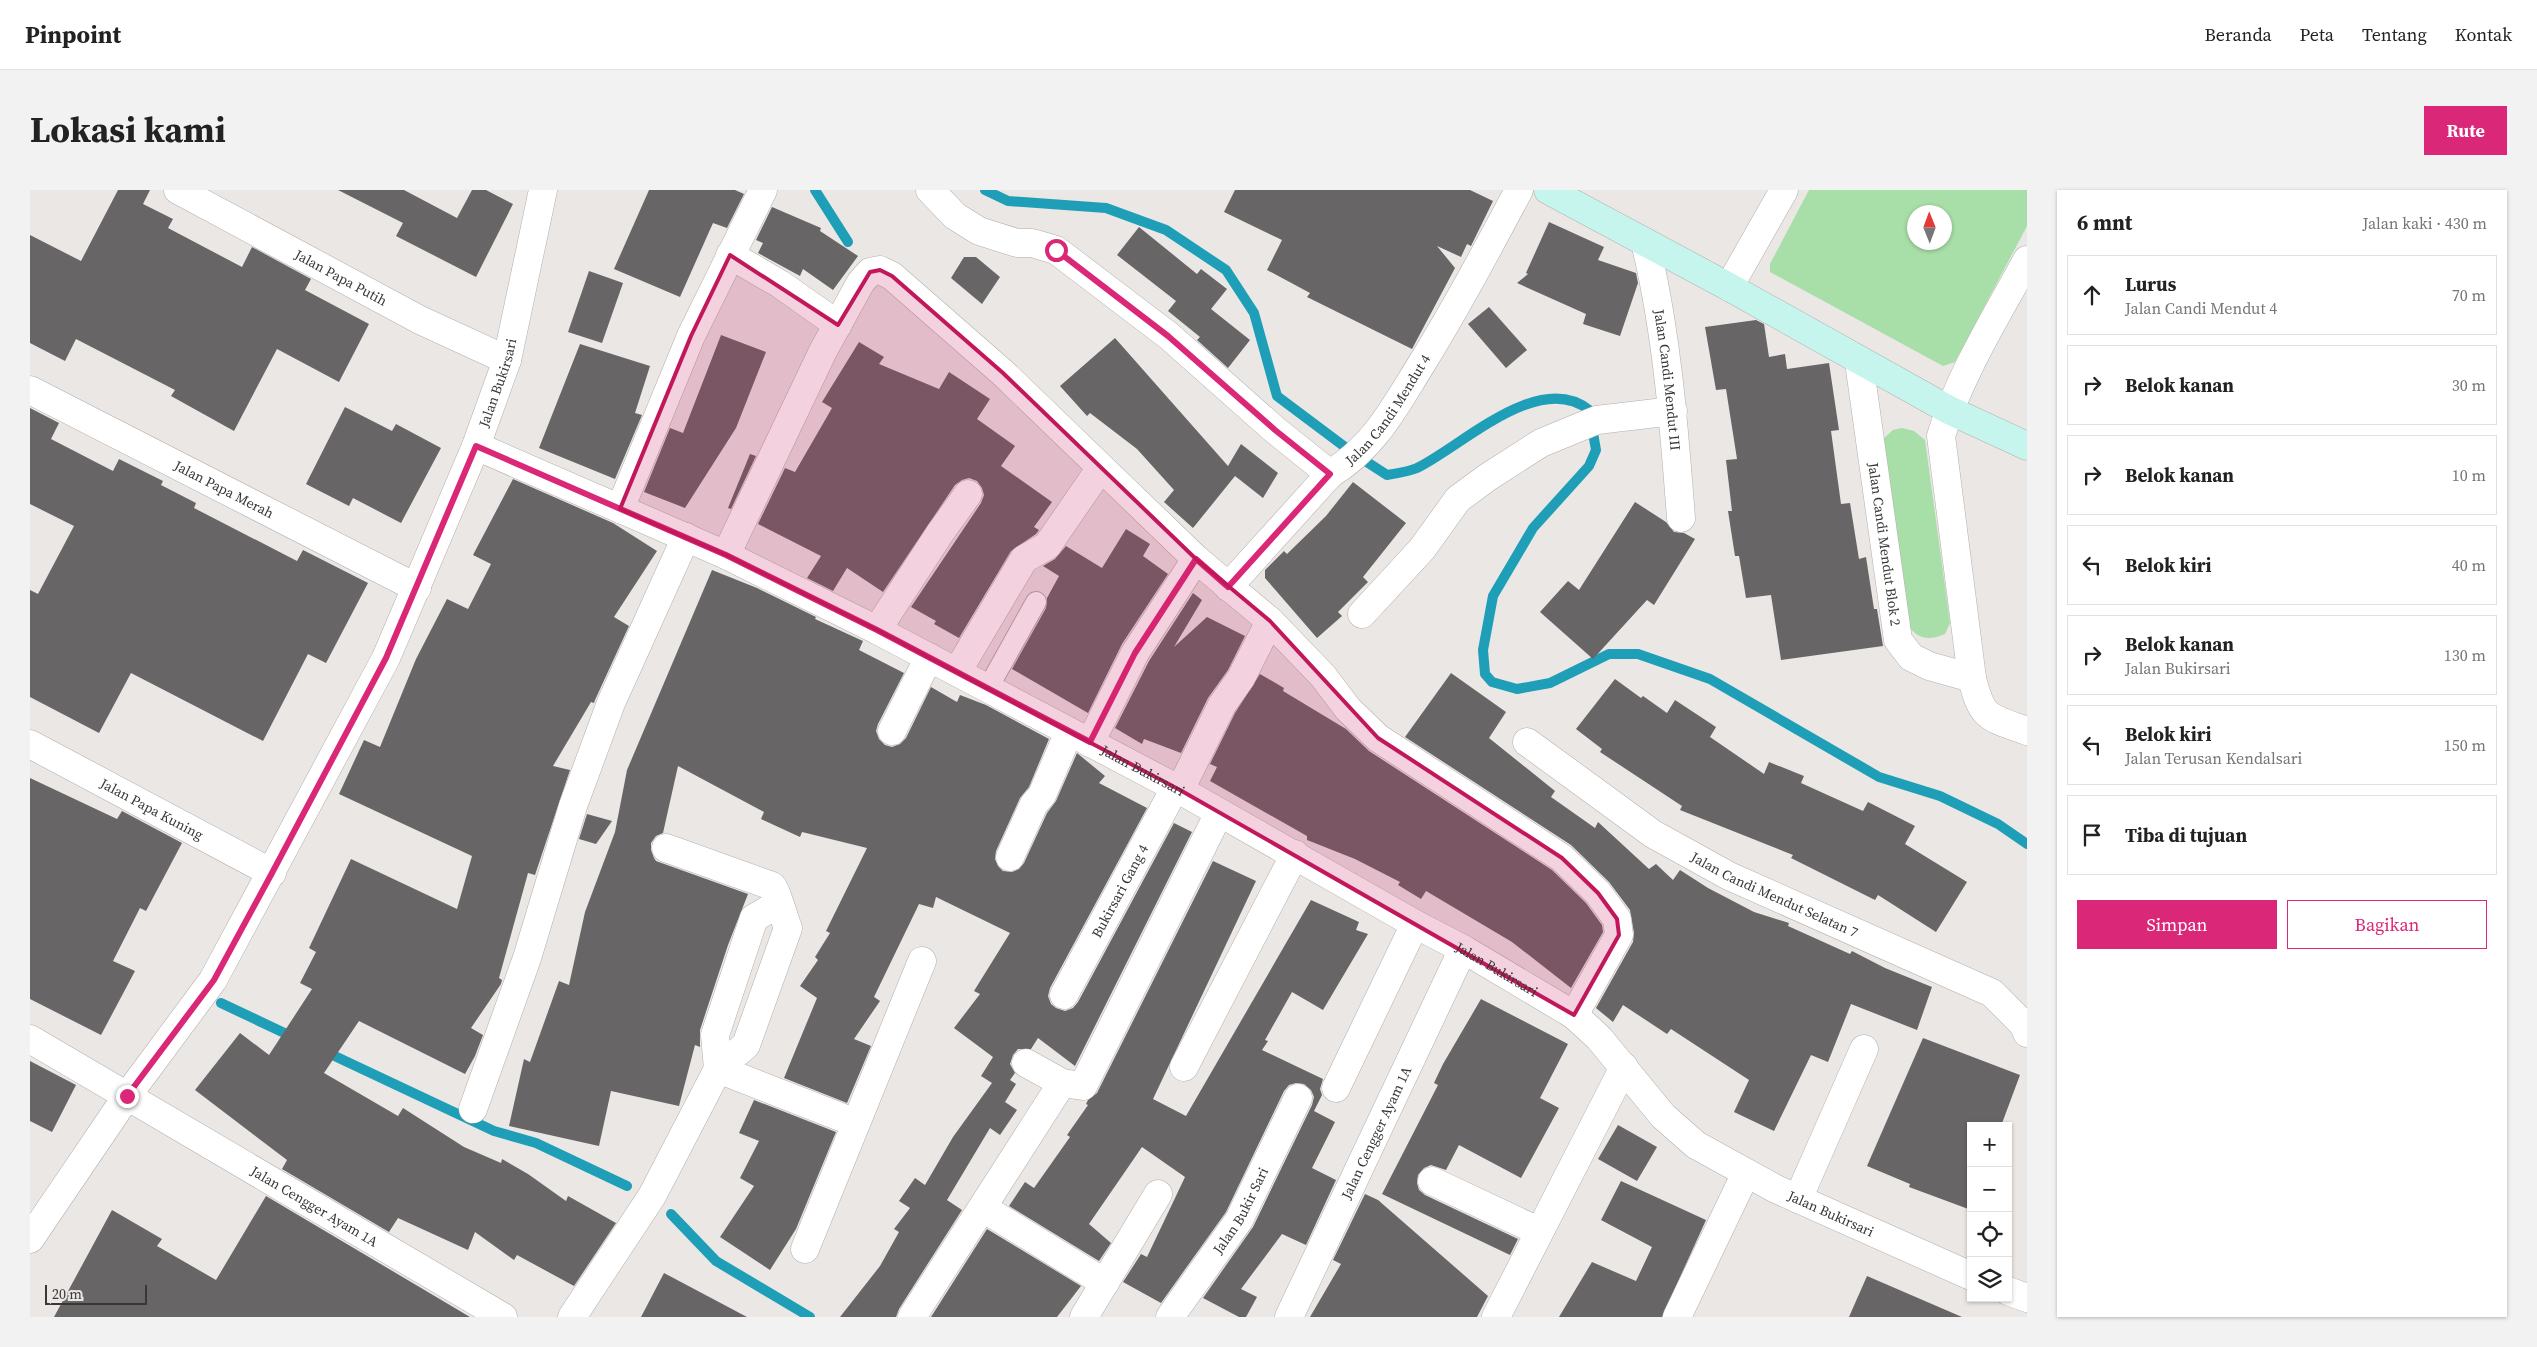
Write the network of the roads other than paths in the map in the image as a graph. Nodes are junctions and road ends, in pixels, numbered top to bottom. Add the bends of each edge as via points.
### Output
1 (178, 190) edge
2 (543, 190) edge
3 (763, 190) edge
4 (930, 190) edge
5 (1519, 190) edge
6 (1548, 190) edge
7 (1784, 190) edge
8 (1645, 242) junction
9 (730, 255) junction
10 (2027, 260) edge
11 (1729, 287) junction
12 (838, 325) junction
13 (507, 360) junction
14 (1859, 362) junction
15 (30, 390) edge
16 (1949, 410) junction
17 (1673, 411) junction
18 (476, 446) junction
19 (2027, 446) edge
20 (1340, 468) junction
21 (1100, 469) junction
22 (968, 494) dead end
23 (620, 509) junction
24 (1681, 518) dead end
25 (686, 537) junction
26 (726, 555) junction
27 (1196, 559) junction
28 (1228, 587) junction
29 (417, 588) junction
30 (1036, 602) dead end
31 (1362, 614) dead end
32 (1270, 621) junction
33 (877, 630) junction
34 (929, 657) junction
35 (957, 672) junction
36 (1972, 678) junction
37 (988, 688) junction
38 (2027, 730) edge
39 (892, 731) dead end
40 (1079, 737) junction
41 (1527, 742) dead end
42 (30, 744) edge
43 (1178, 789) junction
44 (1219, 813) junction
45 (666, 848) dead end
46 (1295, 854) junction
47 (1010, 857) dead end
48 (272, 873) junction
49 (1415, 924) junction
50 (1463, 949) junction
51 (922, 960) dead end
52 (1064, 995) dead end
53 (1574, 1015) junction
54 (2027, 1033) edge
55 (30, 1039) edge
56 (1864, 1049) dead end
57 (1026, 1063) dead end
58 (1184, 1067) dead end
59 (1624, 1067) junction
60 (718, 1068) junction
61 (1062, 1083) junction
62 (1336, 1088) dead end
63 (127, 1096) junction
64 (1298, 1098) dead end
65 (474, 1109) dead end
66 (856, 1123) junction
67 (1746, 1172) junction
68 (1432, 1181) dead end
69 (1158, 1194) dead end
70 (1798, 1199) junction
71 (983, 1208) junction
72 (1538, 1232) junction
73 (30, 1239) edge
74 (805, 1249) dead end
75 (1967, 1274) edge
76 (1105, 1283) junction
77 (2012, 1292) edge
78 (2027, 1298) edge
79 (503, 1317) edge
80 (572, 1317) edge
81 (912, 1317) edge
82 (1084, 1317) edge
83 (1171, 1317) edge
84 (1289, 1317) edge
85 (1496, 1317) edge
86 (1677, 1317) edge

1 - 13 street, Jalan Papa Putih via 420,320
2 - 13 street, Jalan Bukirsari
3 - 9 street
4 - 20 street, Jalan Candi Mendut 4 via 955,216 979,231 1056,250 1168,336 1275,430
5 - 20 street, Jalan Candi Mendut 4 via 1454,313 1378,433
6 - 8 street
7 - 11 street
8 - 11 street
8 - 17 street, Jalan Candi Mendut III
9 - 12 street via 780,284
9 - 23 street via 691,336
10 - 16 street
11 - 14 street
12 - 21 street via 861,282 870,272 880,270 892,276 1003,373
12 - 26 street
13 - 18 street, Jalan Bukirsari
14 - 16 street
14 - 36 street, Jalan Candi Mendut Blok 2 via 1898,640 1911,656 1923,663
15 - 29 street, Jalan Papa Merah
16 - 19 street
16 - 36 street via 1941,436
17 - 24 street, Jalan Candi Mendut III
17 - 31 street via 1597,420 1541,443 1458,499 1422,549
18 - 23 street, Jalan Bukirsari
18 - 29 street
20 - 28 street
21 - 27 street
21 - 35 street via 1047,546 1024,558
22 - 33 street
23 - 25 street, Jalan Bukirsari
25 - 26 street, Jalan Bukirsari
25 - 65 street via 608,712 573,806 527,958
26 - 33 street, Jalan Bukirsari
27 - 28 street
27 - 40 street
28 - 32 street
29 - 48 street via 386,658
30 - 37 lane
32 - 43 street, Bukirsari Gang 4
32 - 53 street via 1378,738 1562,858 1598,893 1614,923
33 - 34 street, Jalan Bukirsari
34 - 35 street, Jalan Bukirsari
34 - 39 street
35 - 37 street, Jalan Bukirsari
36 - 38 street via 1978,703 1990,717
37 - 40 street, Jalan Bukirsari
40 - 43 street, Jalan Bukirsari
40 - 47 street via 1034,804
41 - 54 street, Jalan Candi Mendut Selatan 7 via 1653,834 1729,876 1992,993 2024,1025
42 - 48 street, Jalan Papa Kuning
43 - 44 street, Jalan Bukirsari
43 - 52 street, Bukirsari Gang 4
44 - 46 street, Jalan Bukirsari
44 - 61 street via 1083,1086
45 - 60 street via 776,890 778,904 754,918 715,1035
46 - 49 street, Jalan Bukirsari
46 - 58 street
48 - 63 street via 214,980
49 - 50 street, Jalan Bukirsari
49 - 62 street
50 - 53 street, Jalan Bukirsari
50 - 84 street, Jalan Cengger Ayam 1A
51 - 66 street
53 - 59 street, Jalan Bukirsari
55 - 63 street, Jalan Cengger Ayam 1A
56 - 70 street
57 - 61 street
59 - 67 street, Jalan Bukirsari via 1663,1116 1696,1145
59 - 72 street
60 - 66 street
60 - 80 street via 652,1196
61 - 71 street
63 - 73 street
63 - 79 street, Jalan Cengger Ayam 1A
64 - 83 street, Jalan Bukir Sari via 1239,1220
66 - 74 street
67 - 70 street, Jalan Bukirsari
67 - 86 street
68 - 72 street
69 - 76 street
70 - 75 street, Jalan Bukirsari
71 - 76 street
71 - 81 street
72 - 85 street
76 - 82 street
77 - 78 street

